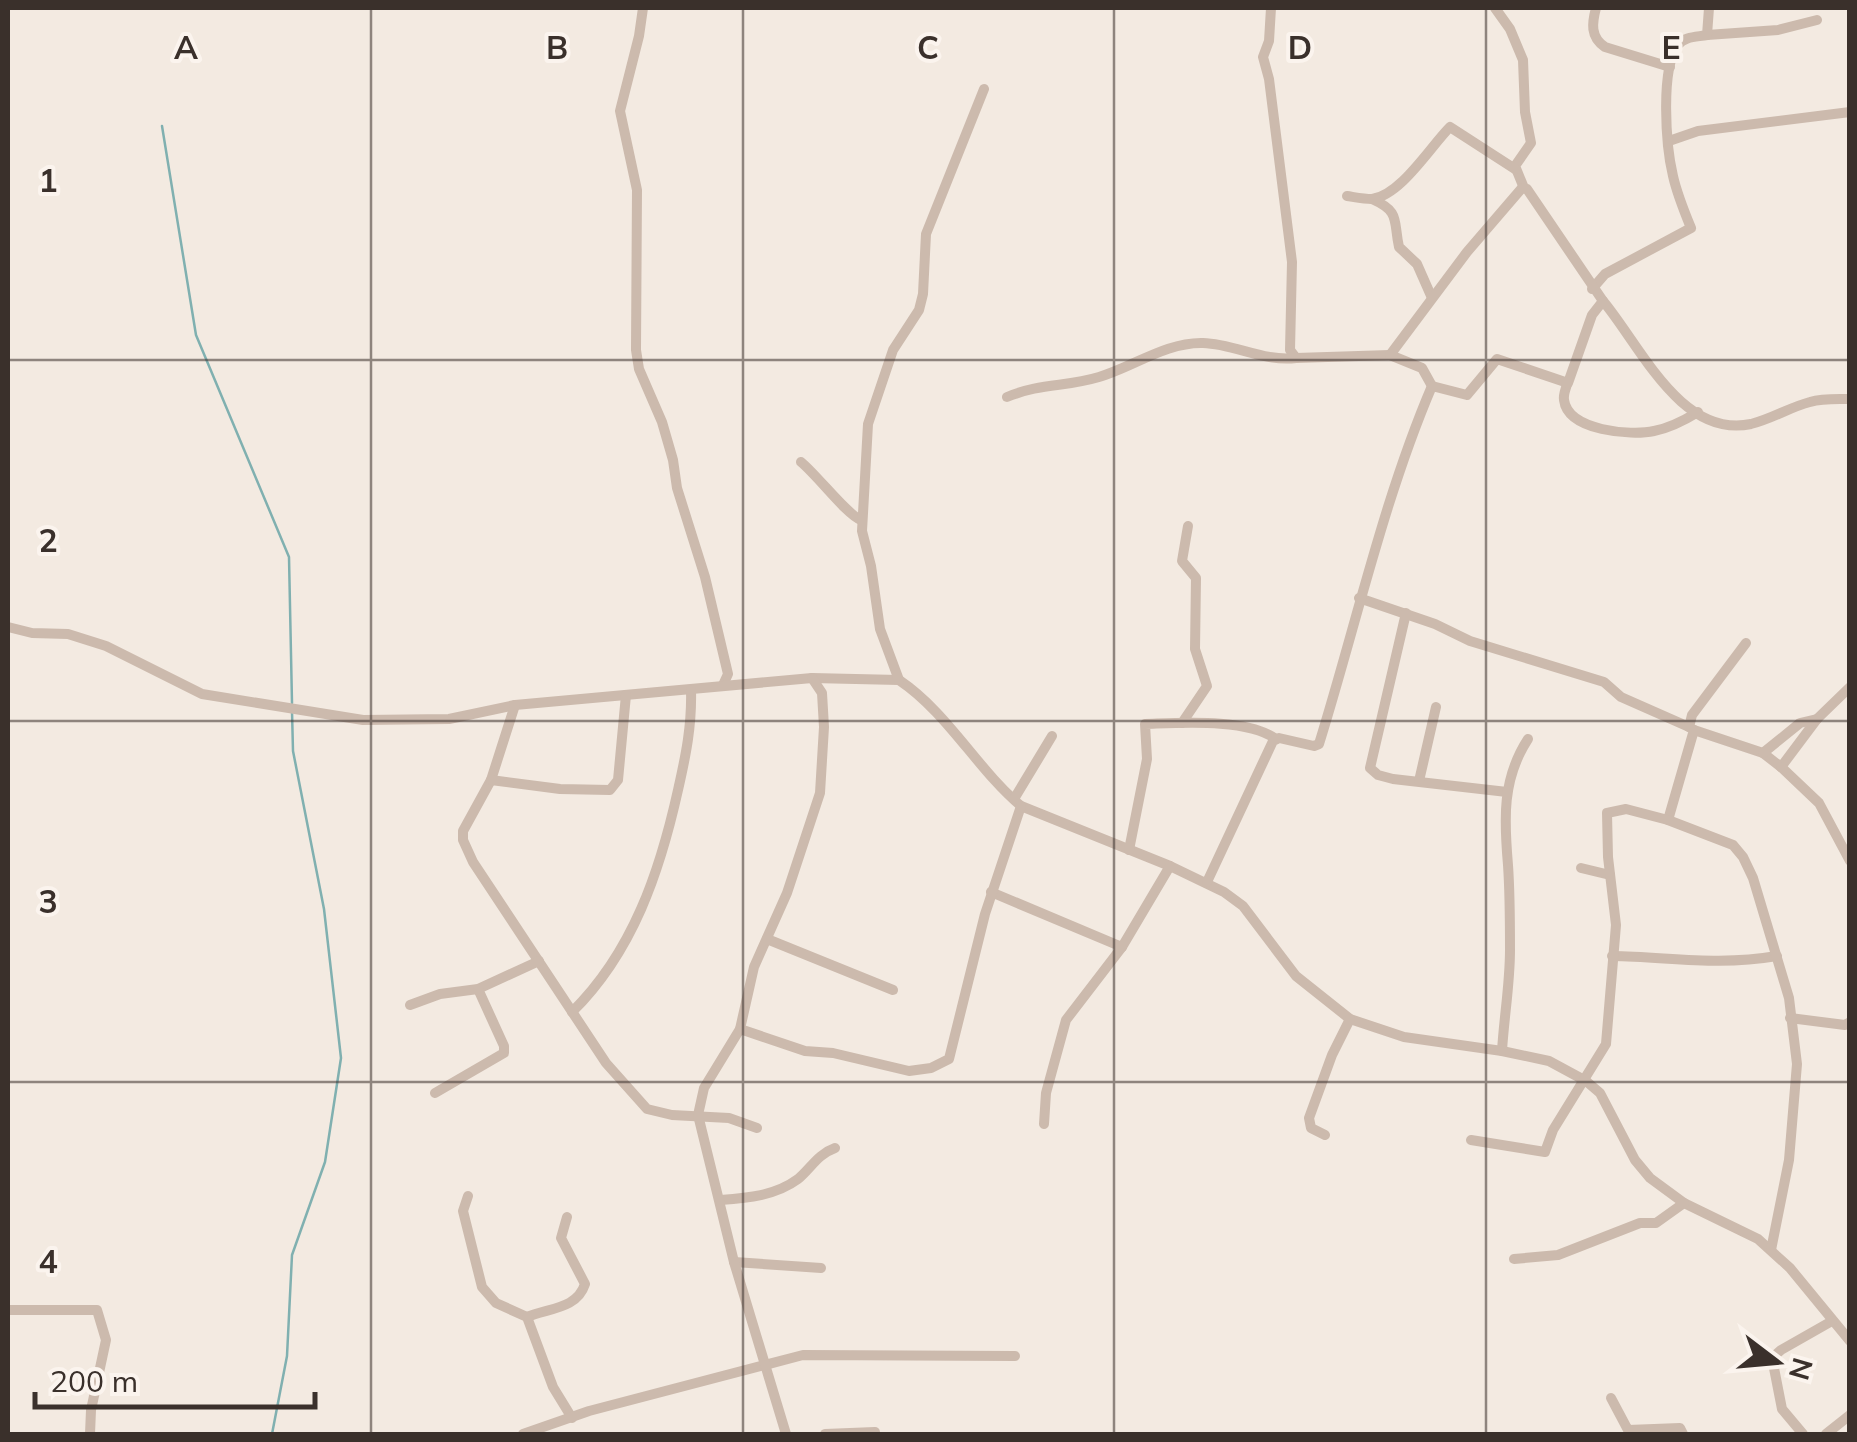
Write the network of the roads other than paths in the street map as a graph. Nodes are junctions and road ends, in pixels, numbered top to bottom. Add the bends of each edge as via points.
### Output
1 (642, 8) edge
2 (1271, 8) edge
3 (1495, 8) edge
4 (1596, 8) edge
5 (1709, 8) edge
6 (1817, 20) dead end
7 (1707, 35) junction
8 (1670, 67) junction
9 (984, 89) dead end
10 (1850, 112) edge
11 (1669, 140) junction
12 (1515, 169) junction
13 (1524, 188) junction
14 (1347, 196) dead end
15 (1372, 198) junction
16 (1592, 290) junction
17 (1432, 298) junction
18 (1603, 301) junction
19 (1390, 355) junction
20 (1296, 358) junction
21 (1567, 384) junction
22 (1432, 386) junction
23 (1007, 397) dead end
24 (1850, 399) edge
25 (1698, 412) junction
26 (801, 462) dead end
27 (861, 520) junction
28 (1188, 526) dead end
29 (1359, 598) junction
30 (1406, 613) junction
31 (8, 627) edge
32 (1746, 642) dead end
33 (835, 677) junction
34 (812, 678) junction
35 (725, 679) junction
36 (900, 680) junction
37 (1850, 687) edge
38 (691, 690) junction
39 (822, 693) junction
40 (626, 695) junction
41 (515, 705) junction
42 (1436, 707) dead end
43 (1818, 719) junction
44 (1182, 723) junction
45 (1691, 728) junction
46 (1052, 736) dead end
47 (1276, 739) junction
48 (1528, 739) dead end
49 (1763, 754) junction
50 (1781, 767) junction
51 (491, 780) junction
52 (1419, 782) junction
53 (1507, 792) junction
54 (1018, 803) junction
55 (1668, 820) junction
56 (1129, 850) junction
57 (1850, 861) edge
58 (1170, 866) junction
59 (1581, 868) dead end
60 (1610, 876) junction
61 (1206, 882) junction
62 (991, 892) junction
63 (767, 940) junction
64 (1122, 947) junction
65 (1612, 956) junction
66 (1777, 956) junction
67 (539, 961) junction
68 (478, 989) junction
69 (893, 990) dead end
70 (410, 1005) dead end
71 (572, 1012) junction
72 (1790, 1018) junction
73 (1350, 1020) junction
74 (1850, 1022) edge
75 (740, 1030) junction
76 (1502, 1051) junction
77 (1586, 1081) junction
78 (436, 1092) dead end
79 (698, 1115) junction
80 (1044, 1124) dead end
81 (757, 1128) dead end
82 (1325, 1135) dead end
83 (1471, 1140) dead end
84 (835, 1148) dead end
85 (468, 1196) dead end
86 (720, 1200) junction
87 (1684, 1204) junction
88 (568, 1217) dead end
89 (1771, 1250) junction
90 (1514, 1259) dead end
91 (734, 1262) junction
92 (821, 1268) dead end
93 (8, 1310) edge
94 (527, 1317) junction
95 (1832, 1321) junction
96 (1848, 1337) edge
97 (1015, 1356) dead end
98 (762, 1366) junction
99 (1612, 1398) dead end
100 (1850, 1415) edge
101 (572, 1418) junction
102 (875, 1432) dead end
103 (90, 1434) edge
104 (523, 1434) edge
105 (786, 1434) edge
106 (825, 1434) edge
107 (1683, 1434) edge
108 (1803, 1434) edge
109 (1826, 1434) edge

1 - 35 street via 620,111 639,219 636,350 705,578
2 - 20 street via 1263,68 1292,262 1289,342
3 - 12 street via 1523,60 1531,143
4 - 8 street via 1597,42
5 - 7 street
6 - 7 street
7 - 8 street via 1678,45
8 - 11 street
9 - 27 street via 926,234 918,310 893,350 868,424
10 - 11 street
11 - 16 street via 1691,228 1605,274
12 - 13 street
12 - 15 street via 1450,127 1403,180
13 - 16 street
13 - 17 street
14 - 15 street
15 - 17 street via 1395,215 1399,248 1418,264
16 - 18 street
17 - 19 street
18 - 21 street
18 - 25 street via 1660,381
19 - 20 street
19 - 22 street via 1422,368
20 - 23 street via 1192,344 1104,376 1038,385
21 - 22 street via 1497,358 1467,395
21 - 25 street via 1570,411 1605,430 1653,432
22 - 29 street
24 - 25 street via 1811,402 1737,426
26 - 27 street
27 - 36 street via 880,629
28 - 44 street via 1182,560 1196,578 1195,650 1207,686
29 - 30 street
29 - 47 street via 1319,744
30 - 45 street via 1470,641 1604,682 1621,697
30 - 52 street via 1370,768
31 - 41 street via 106,646 202,694 236,701 386,720 449,719
32 - 45 street via 1692,714
33 - 34 street
33 - 36 street
33 - 39 street
34 - 35 street
34 - 39 street
35 - 38 street
36 - 54 street
37 - 43 street
38 - 40 street
38 - 71 street via 690,740 649,890 608,972
39 - 63 street via 820,794
40 - 41 street
40 - 51 street via 618,780 610,790
41 - 51 street
42 - 52 street
43 - 49 street via 1800,723
43 - 50 street
44 - 47 street via 1266,732
44 - 56 street via 1145,724 1147,759
45 - 49 street
45 - 55 street
46 - 54 street
47 - 61 street
48 - 53 street
49 - 50 street
50 - 57 street via 1819,803
51 - 67 street via 463,840
52 - 53 street
53 - 76 street via 1510,953
54 - 56 street
54 - 62 street
55 - 60 street via 1626,809 1607,813
55 - 66 street via 1733,846 1744,857
56 - 58 street
58 - 61 street
58 - 64 street
59 - 60 street
60 - 65 street
61 - 73 street via 1243,906 1296,976
62 - 64 street
62 - 75 street via 949,1058 931,1068 898,1070
63 - 69 street
63 - 75 street
64 - 80 street via 1066,1020
65 - 66 street via 1685,962
65 - 77 street via 1606,1044
66 - 72 street
67 - 68 street
67 - 71 street
68 - 70 street
68 - 78 street via 504,1053
71 - 79 street via 647,1109
72 - 74 street
72 - 89 street via 1796,1064 1792,1130
73 - 76 street
73 - 82 street via 1309,1118 1311,1128
75 - 79 street via 704,1088
76 - 77 street via 1549,1061
77 - 83 street via 1545,1152
77 - 87 street via 1612,1111 1642,1169
79 - 81 street
79 - 86 street
84 - 86 street via 778,1190
85 - 94 street via 463,1211 482,1287 496,1303
86 - 91 street
87 - 89 street
87 - 90 street via 1656,1222 1558,1255
88 - 94 street via 561,1238 586,1284 582,1294
89 - 95 street
91 - 92 street
91 - 98 street
93 - 103 street via 97,1310 106,1340
94 - 101 street
95 - 96 street
95 - 108 street via 1772,1358 1782,1409
97 - 98 street via 802,1355
98 - 101 street
98 - 105 street
99 - 107 street via 1628,1430 1680,1428
100 - 109 street
101 - 104 street
102 - 106 street

